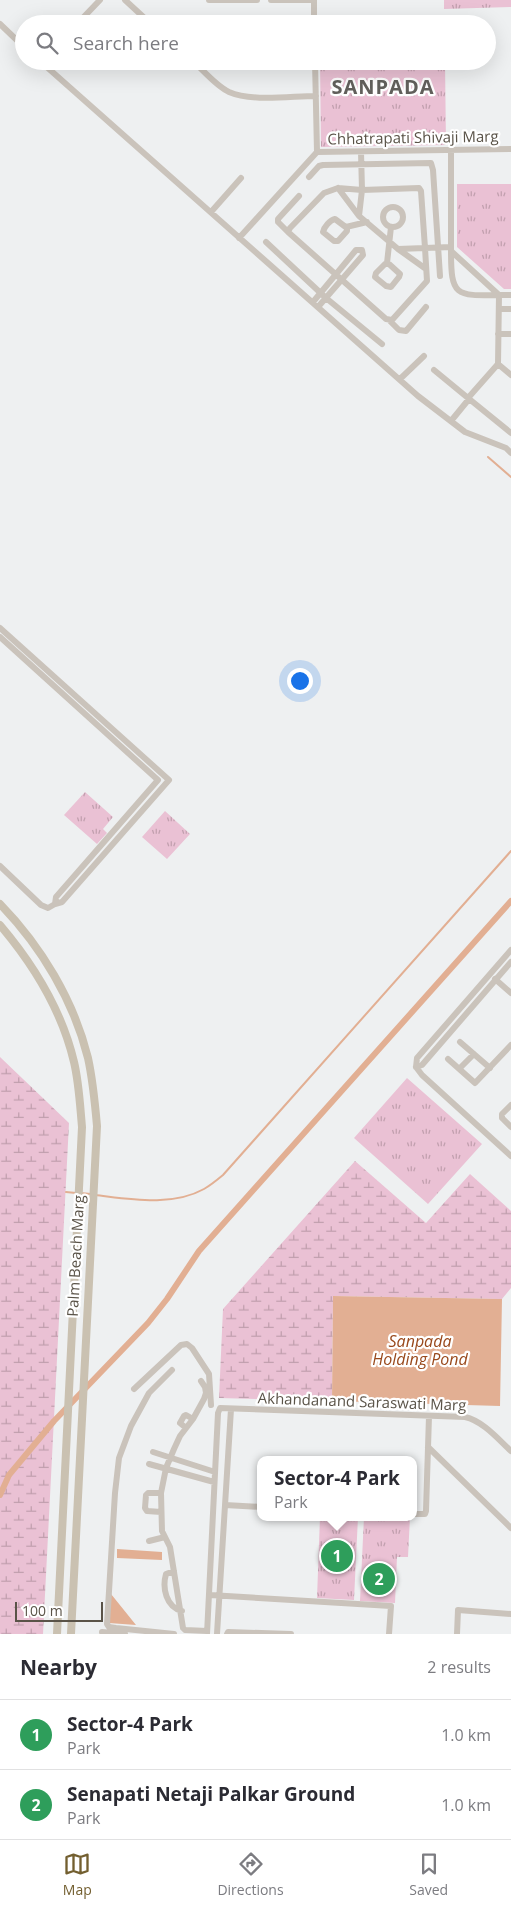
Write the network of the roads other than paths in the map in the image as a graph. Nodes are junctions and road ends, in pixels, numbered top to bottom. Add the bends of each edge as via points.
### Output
1 (100, 0) edge
2 (125, 0) edge
3 (209, 0) edge
4 (258, 0) edge
5 (271, 0) edge
6 (314, 0) edge
7 (86, 15) edge
8 (141, 15) edge
9 (314, 15) edge
10 (0, 24) edge
11 (15, 38) edge
12 (50, 70) edge
13 (203, 70) edge
14 (315, 70) edge
15 (316, 96) junction
16 (511, 149) edge
17 (451, 150) junction
18 (317, 152) junction
19 (361, 152) junction
20 (361, 164) junction
21 (309, 177) dead end
22 (241, 178) dead end
23 (338, 188) junction
24 (362, 190) junction
25 (299, 196) dead end
26 (211, 212) junction
27 (359, 216) junction
28 (383, 220) junction
29 (368, 223) junction
30 (346, 227) dead end
31 (391, 227) junction
32 (288, 232) junction
33 (240, 238) junction
34 (389, 241) junction
35 (266, 242) dead end
36 (425, 248) junction
37 (438, 248) junction
38 (451, 249) junction
39 (398, 250) junction
40 (387, 264) dead end
41 (426, 269) junction
42 (336, 274) junction
43 (440, 276) dead end
44 (343, 279) junction
45 (499, 295) junction
46 (511, 295) edge
47 (323, 296) junction
48 (315, 305) junction
49 (426, 307) dead end
50 (498, 309) junction
51 (511, 309) edge
52 (390, 320) junction
53 (498, 334) junction
54 (511, 334) edge
55 (382, 344) dead end
56 (424, 356) dead end
57 (498, 364) junction
58 (434, 370) dead end
59 (511, 375) edge
60 (400, 379) junction
61 (469, 398) junction
62 (451, 421) junction
63 (511, 433) edge
64 (511, 452) edge
65 (0, 628) edge
66 (0, 638) edge
67 (158, 780) junction
68 (169, 780) junction
69 (0, 866) edge
70 (0, 904) edge
71 (55, 904) junction
72 (0, 925) edge
73 (511, 950) edge
74 (511, 962) edge
75 (489, 974) junction
76 (496, 981) junction
77 (511, 993) edge
78 (460, 1042) dead end
79 (511, 1045) edge
80 (474, 1054) junction
81 (448, 1059) dead end
82 (416, 1067) junction
83 (490, 1068) junction
84 (459, 1069) junction
85 (511, 1105) edge
86 (511, 1127) edge
87 (511, 1156) edge
88 (172, 1370) dead end
89 (201, 1381) dead end
90 (134, 1389) dead end
91 (220, 1408) junction
92 (231, 1409) junction
93 (429, 1416) junction
94 (216, 1446) junction
95 (228, 1446) junction
96 (428, 1447) junction
97 (511, 1451) edge
98 (153, 1452) dead end
99 (170, 1458) junction
100 (149, 1464) dead end
101 (166, 1468) junction
102 (214, 1472) junction
103 (214, 1482) junction
104 (161, 1493) junction
105 (225, 1505) junction
106 (257, 1507) edge
107 (161, 1512) junction
108 (417, 1514) edge
109 (511, 1528) edge
110 (212, 1534) junction
111 (224, 1534) junction
112 (165, 1537) junction
113 (149, 1541) dead end
114 (212, 1563) junction
115 (222, 1564) junction
116 (174, 1571) junction
117 (210, 1595) junction
118 (220, 1596) junction
119 (182, 1612) junction
120 (511, 1614) edge
121 (102, 1632) dead end
122 (192, 1632) edge
123 (207, 1632) edge
124 (239, 1633) edge
125 (57, 1634) edge
126 (71, 1634) edge
127 (125, 1634) edge
128 (174, 1634) edge
129 (217, 1634) edge
130 (227, 1634) edge
131 (291, 1634) edge
132 (389, 1634) edge
133 (457, 1634) edge

1 - 7 street
2 - 8 street
3 - 4 street
5 - 6 street
6 - 9 street
10 - 11 street
12 - 26 street
13 - 15 street via 227,91 240,96
14 - 15 street, Chhatrapati Shivaji Marg
15 - 18 street, Chhatrapati Shivaji Marg
16 - 17 street, Chhatrapati Shivaji Marg
17 - 19 street, Chhatrapati Shivaji Marg
17 - 38 street
18 - 19 street, Chhatrapati Shivaji Marg
18 - 33 street
19 - 20 street
20 - 21 street via 319,166
20 - 24 street
20 - 37 street via 430,163 434,170
22 - 26 street
23 - 24 street
23 - 27 street
23 - 32 street via 324,193
24 - 27 street
24 - 36 street via 419,188
25 - 32 street via 278,219
26 - 33 street
27 - 29 street
28 - 29 street
28 - 31 street
28 - 31 street via 384,212 389,208 395,207 400,211 402,221
29 - 30 street
29 - 34 street
31 - 34 street
32 - 42 street
33 - 48 street
34 - 39 street
34 - 40 street
35 - 47 street
36 - 37 street
36 - 39 street
36 - 41 street
37 - 38 street
37 - 43 street
38 - 45 street
38 - 45 street via 453,285 459,292
39 - 41 street
41 - 52 street via 427,281
42 - 44 street
42 - 44 street via 356,250 362,250 363,255
42 - 47 street
44 - 47 street
44 - 52 street
45 - 46 street
45 - 50 street
47 - 48 street
47 - 55 street
48 - 60 street
49 - 52 street via 406,331 399,330
50 - 51 street
50 - 53 street
53 - 54 street
53 - 57 street
56 - 60 street
57 - 59 street
57 - 61 street
58 - 61 street
60 - 62 street
61 - 62 street
61 - 63 street
62 - 64 street via 465,432
65 - 68 street
66 - 67 street
67 - 68 street
67 - 71 street via 56,897
68 - 71 street via 62,902
69 - 71 street via 41,905 48,908
70 - 126 main road, Palm Beach Marg via 31,940 71,1009 87,1057 97,1126
72 - 125 main road, Palm Beach Marg via 20,948 58,1014 79,1089 82,1127
73 - 75 street
74 - 76 street
75 - 76 street
75 - 82 street via 418,1058
76 - 77 street
76 - 82 street via 422,1065
78 - 80 street
79 - 83 street
80 - 83 street
80 - 84 street
81 - 84 street
82 - 87 street
83 - 84 street via 475,1083
85 - 86 street via 502,1118
88 - 128 street via 149,1393 131,1426 119,1458 107,1624 109,1627
89 - 99 street via 206,1393
90 - 91 street, Akhandanand Saraswati Marg via 181,1345 187,1344 209,1374 208,1406
91 - 92 street, Akhandanand Saraswati Marg
91 - 94 street
92 - 93 street, Akhandanand Saraswati Marg
92 - 95 street
93 - 96 street
93 - 97 street, Akhandanand Saraswati Marg via 473,1419
94 - 95 street
94 - 102 street
95 - 105 street
96 - 108 street via 426,1511 425,1514
96 - 109 street
98 - 99 street
99 - 101 street
99 - 102 street
100 - 101 street
101 - 103 street
101 - 104 street
102 - 103 street
103 - 110 street
104 - 107 street
104 - 107 street via 148,1493 145,1508
105 - 106 street
105 - 111 street
107 - 112 street
110 - 111 street
110 - 114 street
111 - 115 street
112 - 113 street
112 - 116 street
114 - 115 street
114 - 117 street
115 - 118 street
116 - 119 street
116 - 119 street via 166,1574 166,1594 170,1605
117 - 118 street
117 - 123 street
118 - 129 street
118 - 132 street via 391,1606
119 - 122 street via 185,1630
120 - 133 street via 458,1610
121 - 127 street
122 - 123 street
124 - 130 street
124 - 131 street

